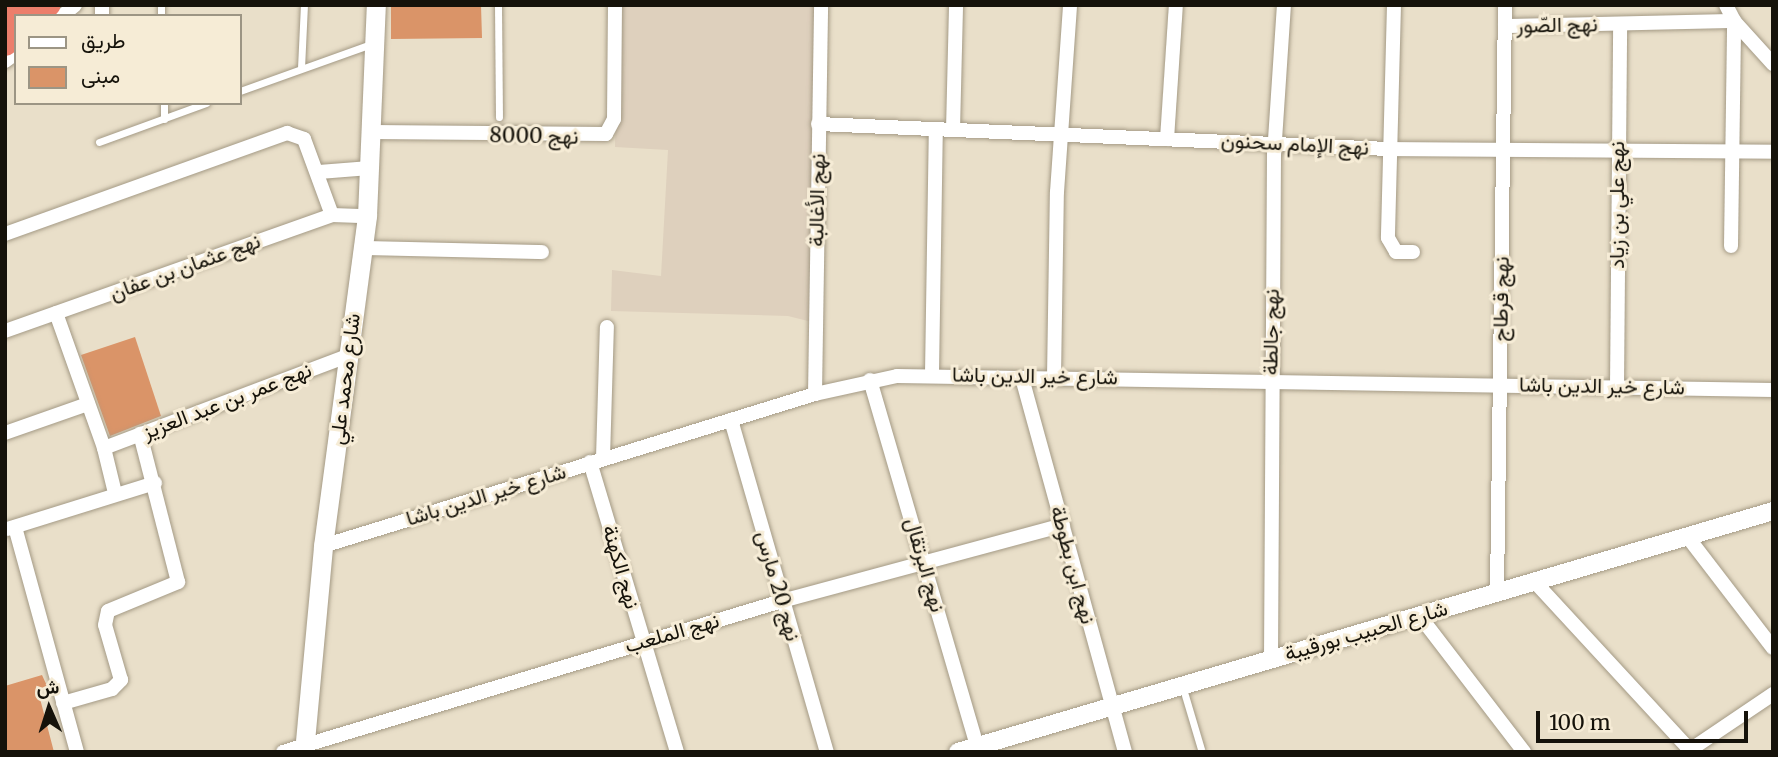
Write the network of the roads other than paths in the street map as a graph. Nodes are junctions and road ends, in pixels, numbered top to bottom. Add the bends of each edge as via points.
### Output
1 (23, 5) edge
2 (304, 5) edge
3 (376, 5) edge
4 (498, 5) edge
5 (615, 5) edge
6 (821, 5) edge
7 (956, 5) edge
8 (1070, 5) edge
9 (1176, 5) edge
10 (1284, 5) edge
11 (1394, 5) edge
12 (1505, 5) edge
13 (1726, 5) edge
14 (5, 21) edge
15 (1734, 21) junction
16 (1620, 24) junction
17 (1505, 26) junction
18 (375, 42) junction
19 (1767, 49) edge
20 (1773, 64) edge
21 (300, 68) junction
22 (242, 90) edge
23 (164, 105) edge
24 (201, 105) edge
25 (499, 117) dead end
26 (164, 119) junction
27 (818, 124) junction
28 (936, 129) junction
29 (953, 130) junction
30 (372, 132) junction
31 (1059, 135) junction
32 (1167, 139) junction
33 (99, 142) dead end
34 (1277, 143) junction
35 (1388, 149) junction
36 (1617, 150) junction
37 (1503, 152) junction
38 (1729, 152) junction
39 (1773, 152) edge
40 (370, 168) junction
41 (319, 172) junction
42 (332, 215) junction
43 (367, 216) junction
44 (5, 233) edge
45 (1731, 246) dead end
46 (362, 248) junction
47 (542, 252) dead end
48 (1413, 252) dead end
49 (56, 313) junction
50 (607, 327) dead end
51 (5, 331) edge
52 (350, 355) junction
53 (932, 374) junction
54 (1022, 377) junction
55 (1054, 377) junction
56 (870, 380) junction
57 (1270, 380) junction
58 (1499, 383) junction
59 (1617, 386) junction
60 (1773, 390) edge
61 (815, 394) junction
62 (88, 404) junction
63 (731, 420) junction
64 (5, 433) edge
65 (139, 434) junction
66 (104, 448) junction
67 (597, 460) junction
68 (155, 483) junction
69 (115, 493) junction
70 (1773, 511) edge
71 (1063, 525) junction
72 (10, 528) edge
73 (1688, 536) junction
74 (323, 546) junction
75 (925, 563) junction
76 (1534, 581) junction
77 (1497, 592) junction
78 (782, 601) junction
79 (1419, 615) junction
80 (643, 642) junction
81 (1773, 648) edge
82 (1271, 659) junction
83 (1182, 684) junction
84 (1773, 694) edge
85 (63, 704) junction
86 (1111, 706) junction
87 (304, 749) edge
88 (978, 749) edge
89 (1201, 749) dead end
90 (1690, 751) edge
91 (77, 752) edge
92 (283, 752) edge
93 (677, 752) edge
94 (827, 752) edge
95 (958, 752) edge
96 (1125, 752) edge
97 (1524, 752) edge

1 - 14 highway
2 - 21 lane
3 - 18 main road, شارع محمد علي
4 - 25 lane
5 - 30 street, نهج 8000 via 614,119 606,134
6 - 27 street, نهج الأغالبة
7 - 29 street
8 - 31 street
9 - 32 street
10 - 34 street, نهج جالطة
11 - 35 street
12 - 17 street, نهج قرطاج
13 - 15 street
15 - 16 street, نهج الصّور
15 - 19 street
15 - 38 street
16 - 17 street, نهج الصّور
16 - 36 street, نهج علي بن زياد
17 - 37 street, نهج قرطاج
18 - 21 lane
18 - 30 main road, شارع محمد علي
19 - 20 street
21 - 22 lane
23 - 26 lane
24 - 26 lane
26 - 33 lane
27 - 28 street, نهج الإمام سحنون
27 - 61 street, نهج الأغالبة
28 - 29 street, نهج الإمام سحنون
28 - 53 street
29 - 31 street, نهج الإمام سحنون
30 - 40 main road, شارع محمد علي
31 - 32 street, نهج الإمام سحنون
31 - 55 street
32 - 34 street, نهج الإمام سحنون
34 - 35 street, نهج الإمام سحنون
34 - 57 street, نهج جالطة
35 - 37 street, نهج الإمام سحنون
35 - 48 street via 1389,243 1396,251
36 - 37 street, نهج الإمام سحنون
36 - 38 street, نهج الإمام سحنون
36 - 59 street, نهج علي بن زياد
37 - 58 street, نهج قرطاج
38 - 39 street, نهج الإمام سحنون
38 - 45 street
40 - 41 street
40 - 43 main road, شارع محمد علي
41 - 42 street
41 - 44 street via 304,139 287,133
42 - 43 street, نهج عثمان بن عفان
42 - 49 street, نهج عثمان بن عفان
43 - 46 main road, شارع محمد علي
46 - 47 street
46 - 52 main road, شارع محمد علي
49 - 51 street, نهج عثمان بن عفان
49 - 62 street
50 - 67 street, نهج الكهنة
52 - 65 street, نهج عمر بن عبد العزيز
52 - 74 main road, شارع محمد علي
53 - 54 street, شارع خير الدين باشا
53 - 56 street, شارع خير الدين باشا
54 - 55 street, شارع خير الدين باشا
54 - 71 street, نهج ابن بطوطة
55 - 57 street, شارع خير الدين باشا
56 - 61 street, شارع خير الدين باشا
56 - 75 street, نهج البرتقال
57 - 58 street, شارع خير الدين باشا
57 - 82 street, نهج جالطة
58 - 59 street, شارع خير الدين باشا
58 - 77 street, نهج قرطاج
59 - 60 street, شارع خير الدين باشا
61 - 63 street, شارع خير الدين باشا
62 - 64 street
62 - 66 street
63 - 67 street, شارع خير الدين باشا
63 - 78 street, نهج 20 مارس
65 - 66 street, نهج عمر بن عبد العزيز
65 - 68 street
66 - 69 street
67 - 74 street, شارع خير الدين باشا
67 - 80 street, نهج الكهنة
68 - 69 street
68 - 85 street via 177,584 108,611 105,625 121,680 112,689
69 - 72 street
70 - 73 street, شارع الحبيب بورقيبة
71 - 75 street, نهج الملعب
71 - 86 street, نهج ابن بطوطة
72 - 85 street
73 - 76 street, شارع الحبيب بورقيبة
73 - 81 street
74 - 87 main road, شارع محمد علي
75 - 78 street, نهج الملعب
75 - 88 street, نهج البرتقال
76 - 77 street, شارع الحبيب بورقيبة
76 - 90 street
77 - 79 street, شارع الحبيب بورقيبة
78 - 80 street, نهج الملعب
78 - 94 street, نهج 20 مارس
79 - 82 street, شارع الحبيب بورقيبة
79 - 97 street
80 - 87 street, نهج الملعب
80 - 93 street, نهج الكهنة
82 - 83 street, شارع الحبيب بورقيبة
83 - 86 street, شارع الحبيب بورقيبة
83 - 89 lane
84 - 90 street
85 - 91 street
86 - 88 street, شارع الحبيب بورقيبة
86 - 96 street, نهج ابن بطوطة
87 - 92 street, نهج الملعب
88 - 95 street, شارع الحبيب بورقيبة

